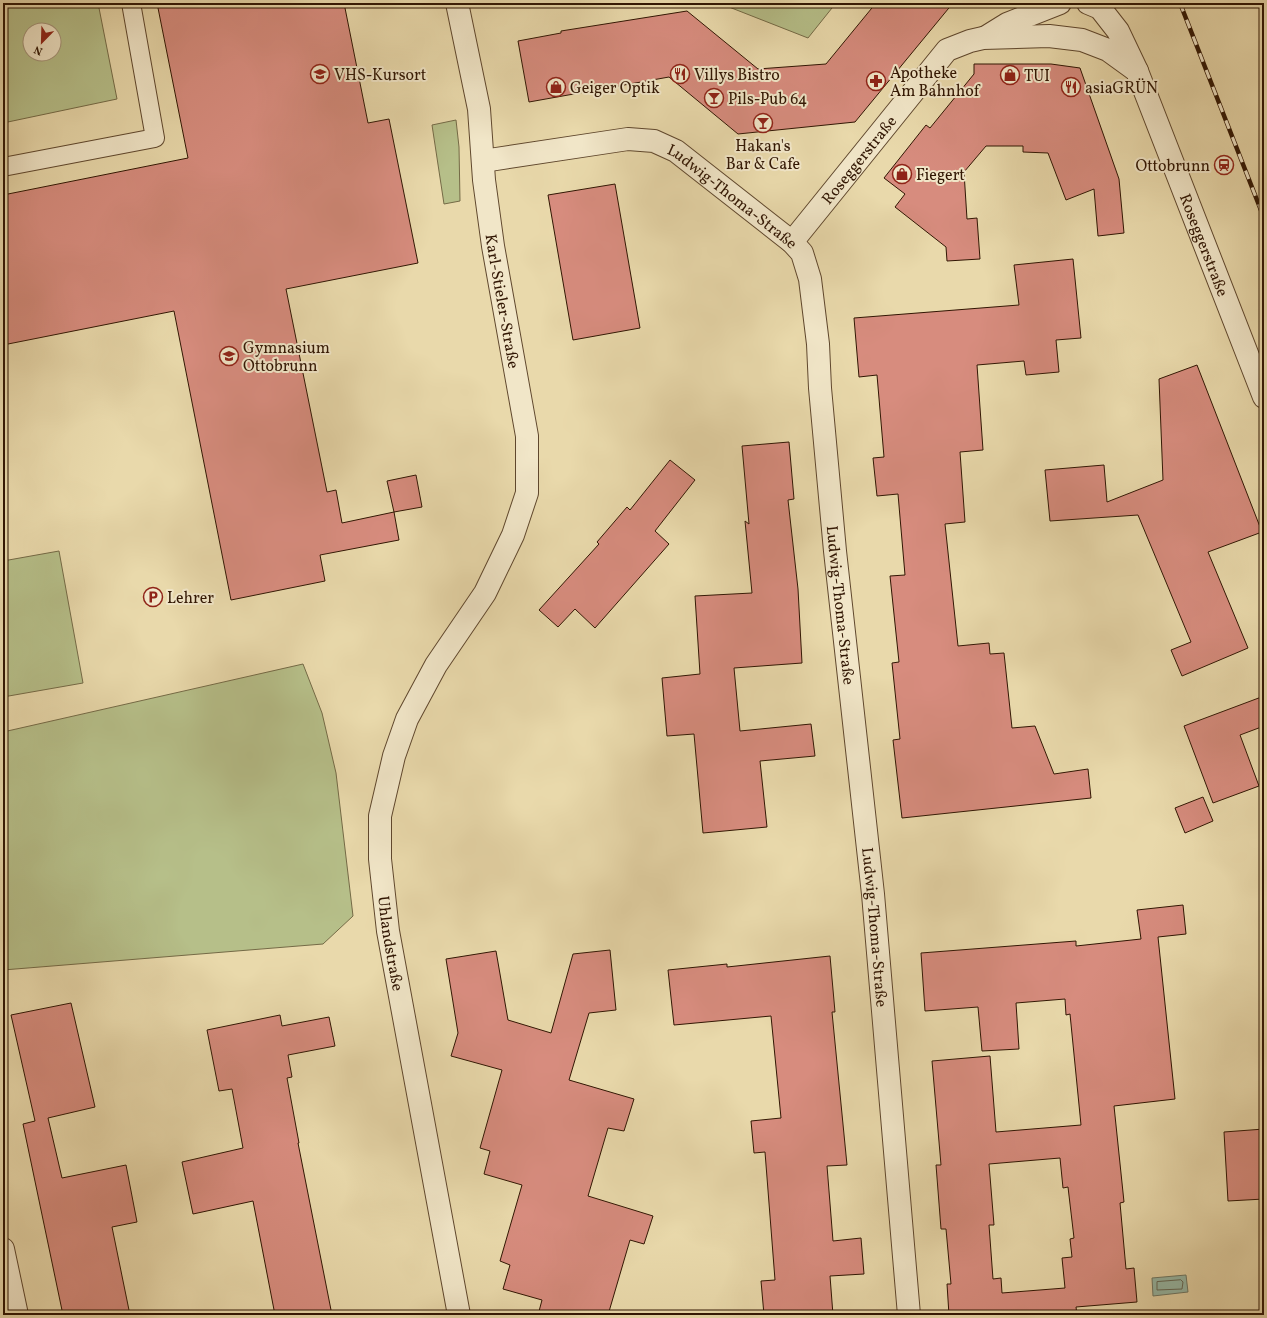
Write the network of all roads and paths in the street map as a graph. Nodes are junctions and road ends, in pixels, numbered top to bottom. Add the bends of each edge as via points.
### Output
1 (131, 3) edge
2 (457, 3) edge
3 (1060, 3) edge
4 (1088, 3) edge
5 (983, 38) junction
6 (1137, 71) junction
7 (483, 161) junction
8 (3, 167) edge
9 (792, 242) junction
10 (1264, 397) edge
11 (485, 593) joint
12 (3, 1248) edge
13 (17, 1315) edge
14 (459, 1315) edge
15 (909, 1315) edge

1 - 8 lane via 155,138
2 - 7 street, Karl-Stieler-Straße via 479,109
3 - 5 street, Roseggerstraße via 1007,24
4 - 6 street, Roseggerstraße via 1100,8 1118,31
5 - 6 street, Roseggerstraße via 1049,36 1082,40 1108,50
5 - 9 street, Roseggerstraße via 970,40 947,50
6 - 10 street, Roseggerstraße
7 - 9 street, Ludwig-Thoma-Straße via 628,139 654,141 676,151
7 - 11 street, Karl-Stieler-Straße via 493,246 527,436 527,493 513,536
9 - 15 street, Ludwig-Thoma-Straße via 802,253 810,280 818,344 835,551 873,894
11 - 14 street, Uhlandstraße via 436,665 406,719 394,756 380,816 380,859 388,931
12 - 13 street

